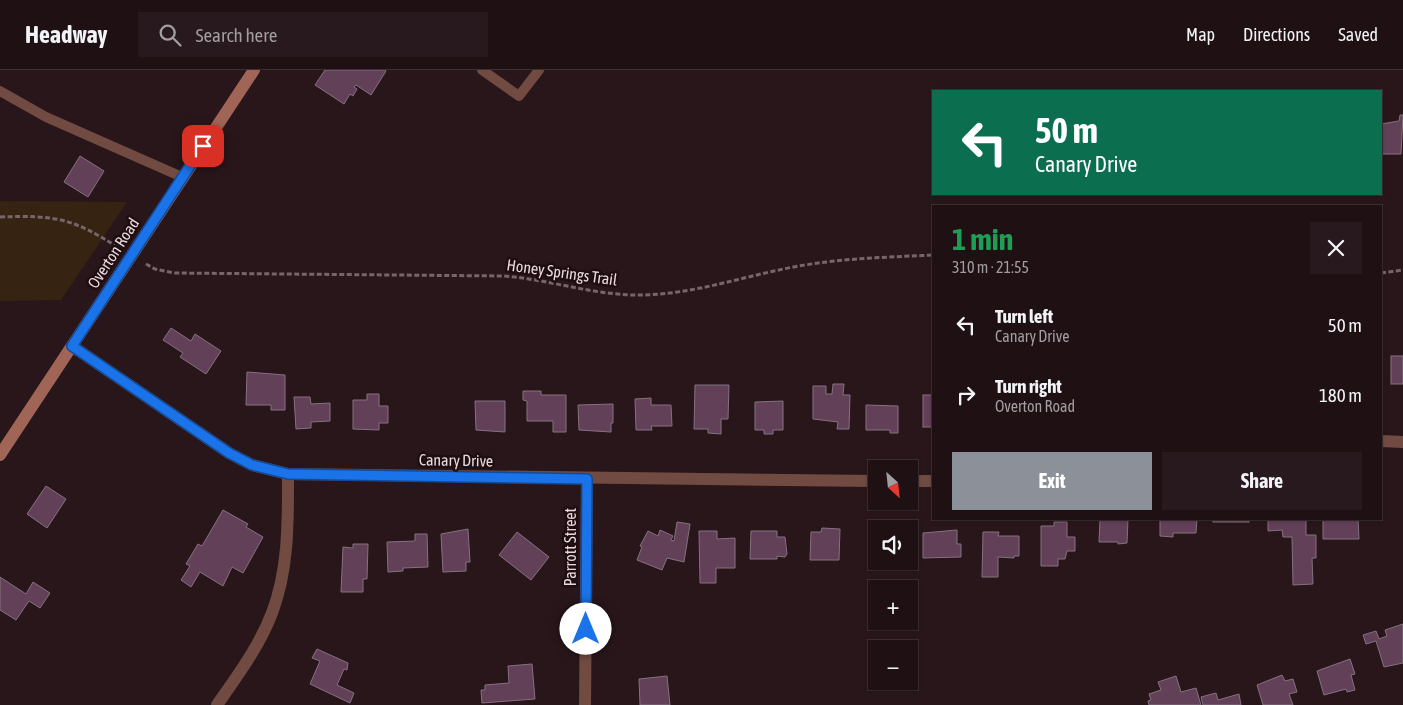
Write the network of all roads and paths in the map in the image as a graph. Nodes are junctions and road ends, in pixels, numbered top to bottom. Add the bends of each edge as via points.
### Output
1 (254, 70) edge
2 (482, 70) edge
3 (538, 70) edge
4 (0, 91) edge
5 (182, 177) junction
6 (0, 217) edge
7 (111, 243) dead end
8 (932, 255) edge
9 (154, 269) dead end
10 (1403, 270) edge
11 (1382, 273) edge
12 (72, 346) junction
13 (1382, 441) edge
14 (1403, 442) edge
15 (0, 455) edge
16 (288, 474) junction
17 (587, 479) junction
18 (868, 481) edge
19 (918, 481) edge
20 (932, 481) edge
21 (217, 705) edge
22 (585, 705) edge

1 - 5 street, Overton Road
2 - 3 lane via 519,96
4 - 5 lane via 46,117
5 - 12 street, Overton Road
6 - 7 path via 61,219 82,225
8 - 9 path, Honey Springs Trail via 875,257 805,265 679,292 634,295 503,276 174,273
10 - 11 path
12 - 15 street, Overton Road
12 - 16 street, Canary Drive via 229,453 252,465
13 - 14 street
16 - 17 street, Canary Drive
16 - 21 street via 288,536 272,613 251,656
17 - 18 street, Canary Drive
17 - 22 street, Parrott Street
19 - 20 street

